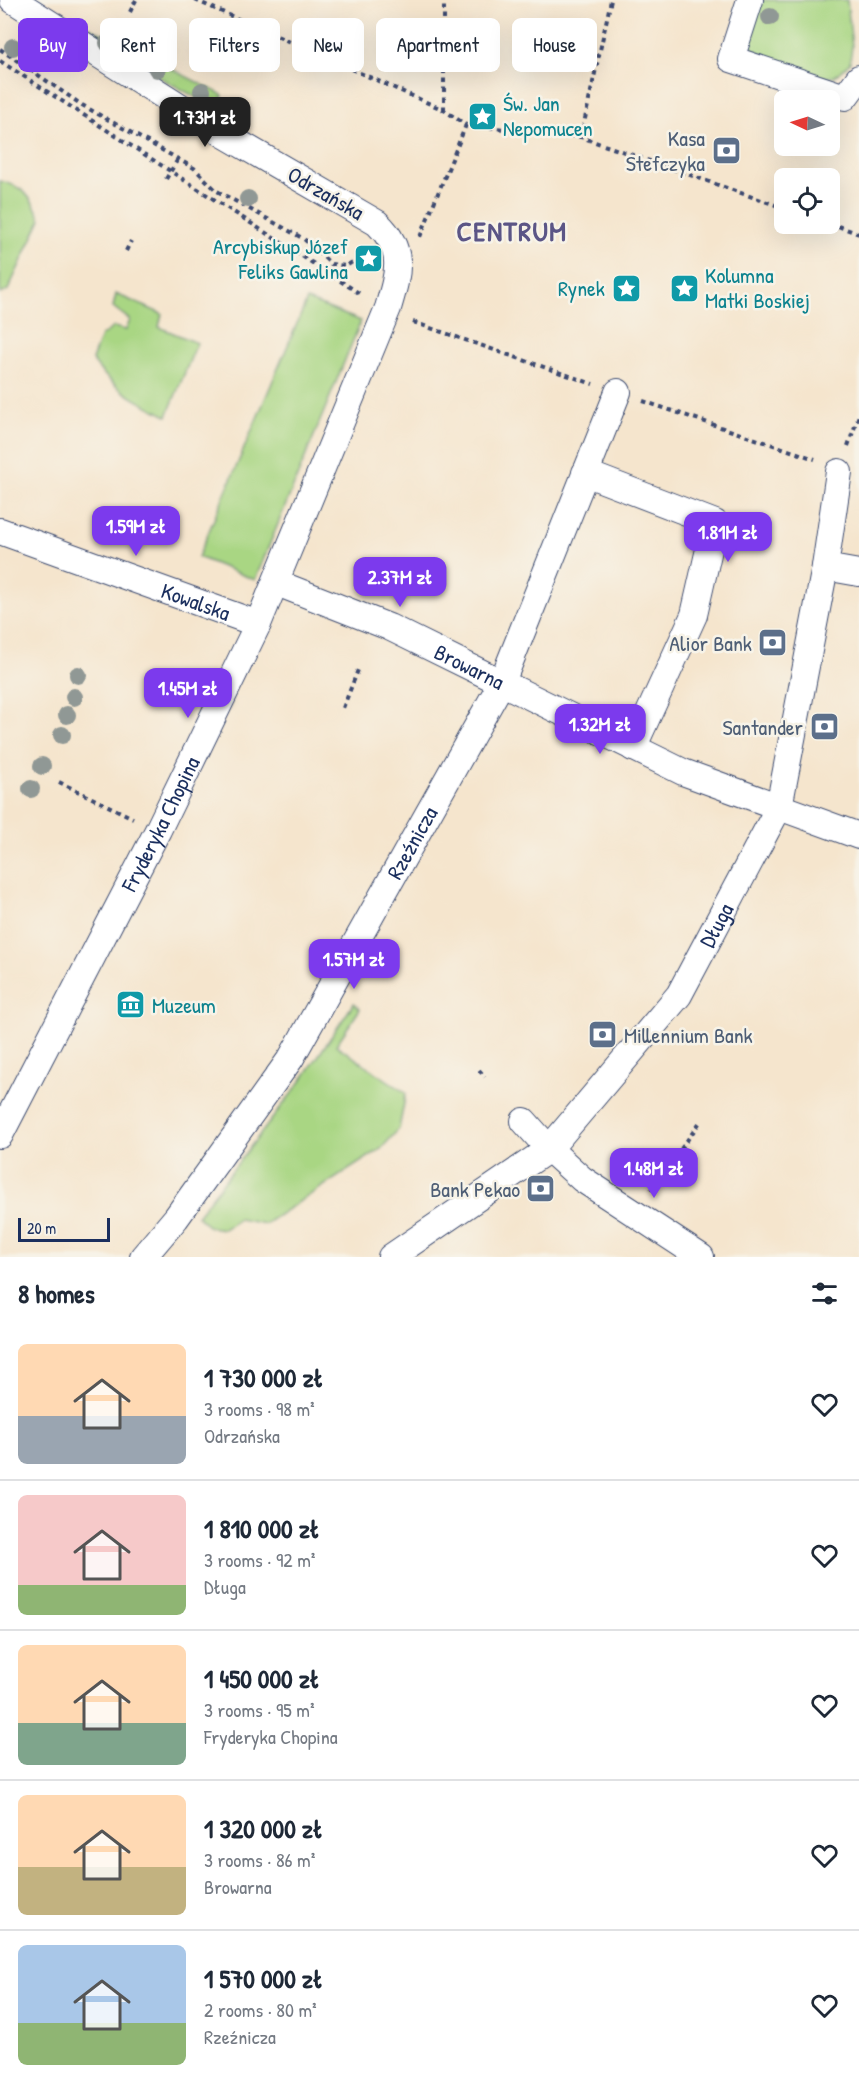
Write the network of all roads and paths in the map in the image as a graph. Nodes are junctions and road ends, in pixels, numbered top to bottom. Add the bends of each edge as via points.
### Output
1 (13, 0) edge
2 (136, 0) edge
3 (195, 0) edge
4 (444, 0) edge
5 (611, 0) edge
6 (750, 0) edge
7 (130, 12) dead end
8 (0, 49) edge
9 (0, 61) edge
10 (859, 78) edge
11 (444, 110) junction
12 (466, 125) junction
13 (581, 136) junction
14 (178, 159) junction
15 (171, 172) junction
16 (166, 179) dead end
17 (774, 204) edge
18 (840, 227) edge
19 (859, 234) edge
20 (131, 241) dead end
21 (393, 241) junction
22 (126, 251) dead end
23 (388, 308) junction
24 (618, 392) dead end
25 (839, 472) dead end
26 (585, 473) junction
27 (0, 531) edge
28 (825, 567) junction
29 (859, 573) edge
30 (277, 583) junction
31 (258, 624) junction
32 (358, 670) dead end
33 (502, 682) junction
34 (342, 708) dead end
35 (633, 748) junction
36 (59, 783) dead end
37 (791, 811) junction
38 (158, 830) junction
39 (859, 836) edge
40 (479, 1070) dead end
41 (485, 1077) dead end
42 (524, 1121) dead end
43 (700, 1122) dead end
44 (0, 1135) edge
45 (549, 1149) junction
46 (681, 1149) dead end
47 (143, 1257) edge
48 (390, 1257) edge
49 (701, 1257) edge

1 - 21 street, Odrzańska via 225,135 367,217
2 - 7 path
3 - 11 path
4 - 11 path
5 - 13 path
6 - 10 street via 731,59 845,97
8 - 14 path via 82,105
9 - 15 path
11 - 12 path
12 - 13 path
12 - 21 path via 422,231
13 - 17 path
14 - 15 path
14 - 21 path via 218,191 304,239 337,267
15 - 16 path
15 - 23 path via 313,265
18 - 19 path
20 - 22 path
21 - 23 street via 398,265
23 - 30 street, Fryderyka Chopina
24 - 26 street, Rzeźnicza
25 - 28 street, Długa
26 - 33 street, Rzeźnicza
26 - 35 street via 715,523 694,615
27 - 31 street, Kowalska
28 - 29 street
28 - 37 street, Długa
30 - 31 street, Fryderyka Chopina
30 - 33 street, Browarna via 389,627
31 - 38 street, Fryderyka Chopina
32 - 34 path
33 - 35 street, Browarna
33 - 47 street, Rzeźnicza via 291,1058 176,1218
35 - 37 street, Browarna via 718,786
36 - 38 path
37 - 39 street, Browarna
37 - 45 street, Długa via 679,995
38 - 44 street, Fryderyka Chopina
40 - 41 path
42 - 45 street
43 - 46 path
45 - 48 street, Długa
45 - 49 street via 582,1179

